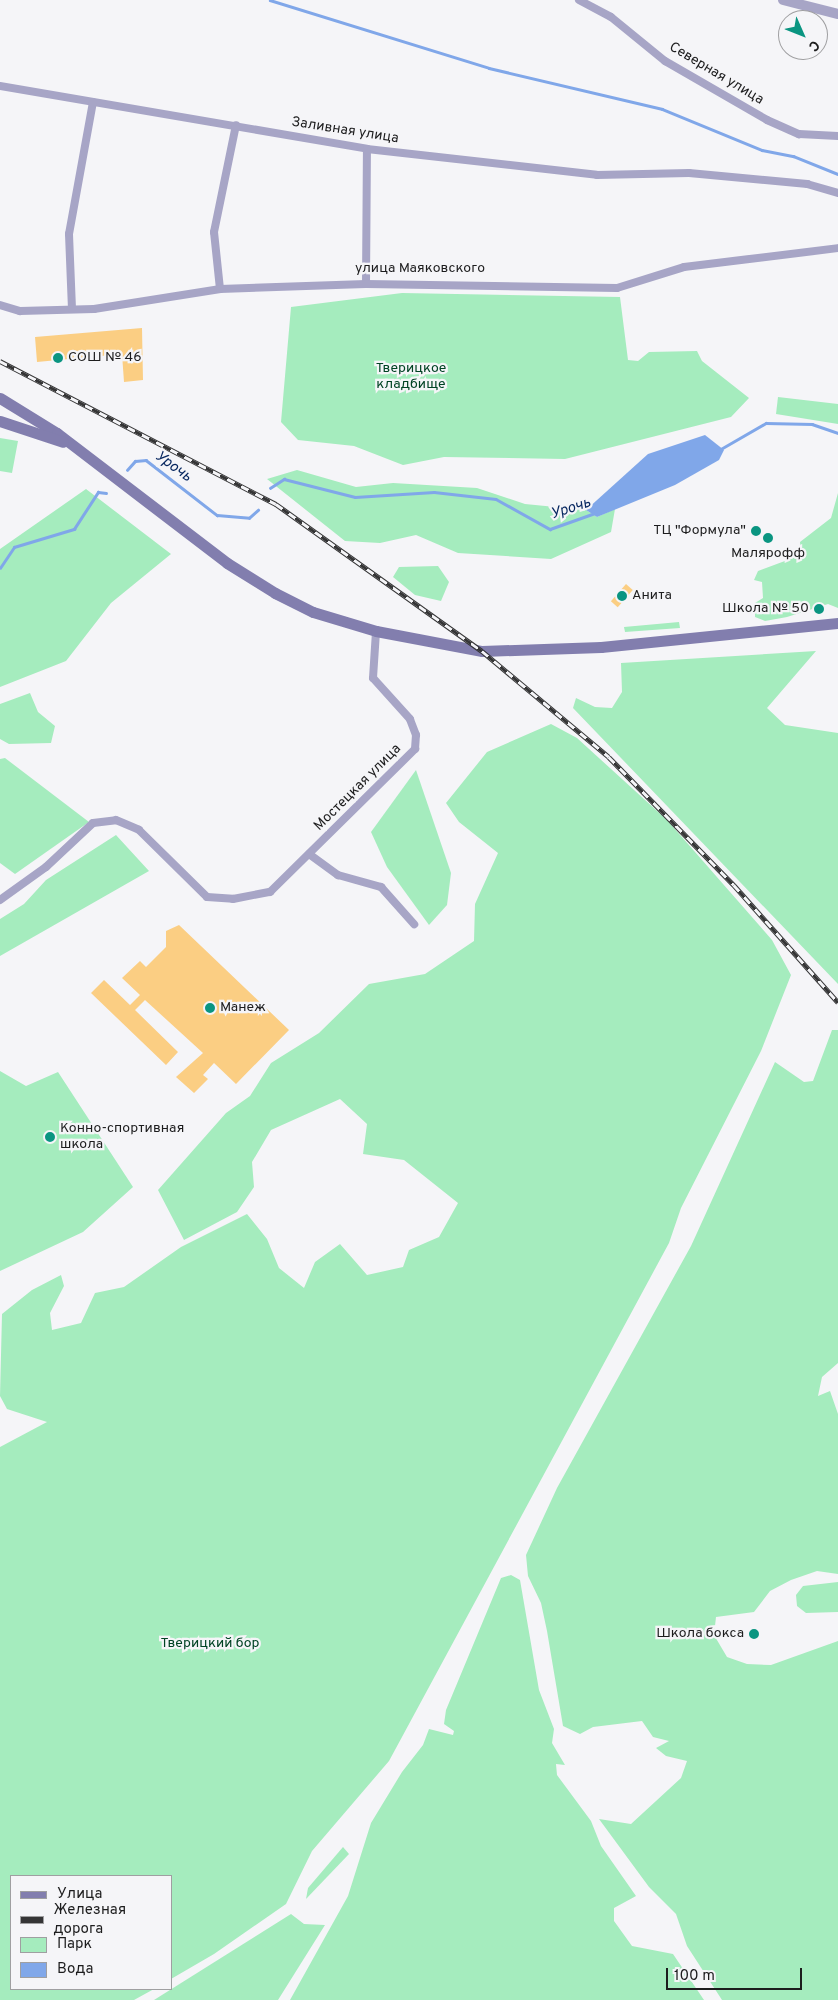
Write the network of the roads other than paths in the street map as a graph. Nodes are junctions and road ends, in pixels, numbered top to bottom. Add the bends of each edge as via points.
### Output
1 (579, 0) edge
2 (783, 0) edge
3 (838, 14) edge
4 (0, 86) edge
5 (93, 102) junction
6 (236, 124) junction
7 (838, 136) edge
8 (367, 149) junction
9 (838, 193) edge
10 (838, 248) edge
11 (366, 284) junction
12 (220, 289) junction
13 (0, 305) edge
14 (72, 309) junction
15 (0, 398) edge
16 (0, 421) edge
17 (71, 446) junction
18 (838, 623) edge
19 (376, 631) junction
20 (308, 854) junction
21 (0, 900) edge
22 (414, 924) dead end

1 - 7 street, Северная улица via 626,28 665,61 767,120 799,134
2 - 3 street
4 - 5 street, Заливная улица
5 - 6 street, Заливная улица
5 - 14 street via 70,234
6 - 8 street, Заливная улица
6 - 12 street via 214,232
8 - 9 street, Заливная улица via 597,176 690,173 806,184
8 - 11 street
10 - 11 street, улица Маяковского via 684,267 617,288
11 - 12 street, улица Маяковского
12 - 14 street, улица Маяковского
13 - 14 street, улица Маяковского via 20,311
15 - 17 main road via 57,432
16 - 17 main road
17 - 19 main road via 227,563 275,593 313,612
18 - 19 main road via 601,647 482,651
19 - 20 street, Мостецкая улица via 373,678 410,719 416,735 415,750
20 - 21 street, Мостецкая улица via 270,892 233,899 206,897 139,830 116,820 93,823 46,867
20 - 22 street via 338,875 381,887

